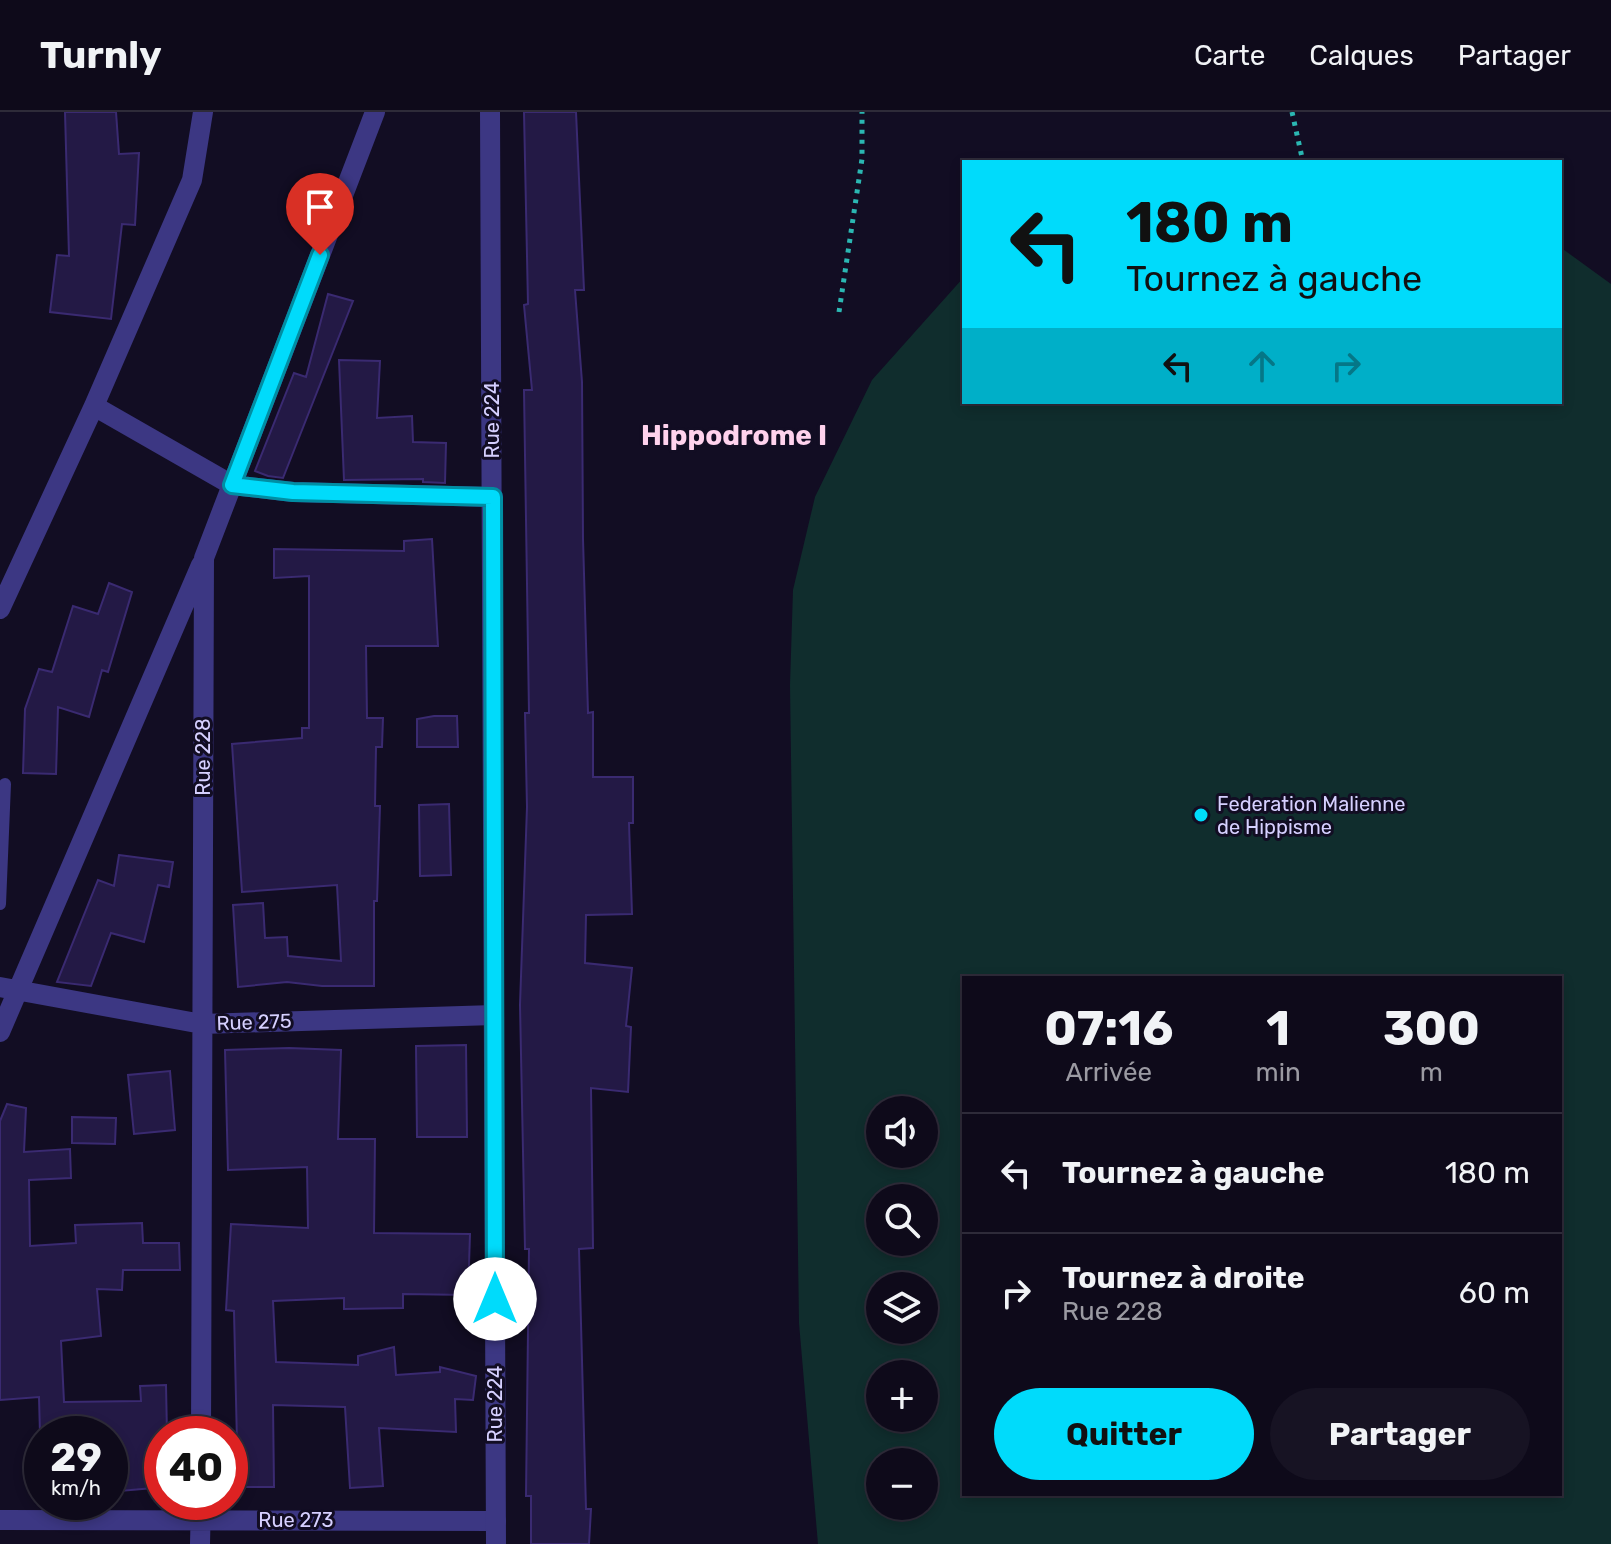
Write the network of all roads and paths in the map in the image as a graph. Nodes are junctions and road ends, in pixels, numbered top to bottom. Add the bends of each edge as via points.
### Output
1 (203, 112) edge
2 (375, 112) edge
3 (490, 112) edge
4 (862, 112) edge
5 (1292, 112) edge
6 (1303, 160) edge
7 (839, 312) dead end
8 (94, 406) junction
9 (232, 485) junction
10 (493, 497) junction
11 (204, 558) junction
12 (0, 609) edge
13 (5, 784) dead end
14 (0, 904) edge
15 (9, 989) edge
16 (494, 1015) junction
17 (202, 1024) junction
18 (0, 1032) edge
19 (201, 1416) edge
20 (248, 1513) edge
21 (144, 1514) edge
22 (0, 1520) edge
23 (201, 1520) edge
24 (496, 1521) junction
25 (200, 1544) edge
26 (496, 1544) edge

1 - 8 street via 192,180
2 - 9 street, Rue 228
3 - 10 street, Rue 224
4 - 7 path via 862,159
5 - 6 path
8 - 9 street
8 - 12 street
9 - 10 street via 293,492
9 - 11 street, Rue 228
10 - 16 street, Rue 224
11 - 15 street
11 - 17 street, Rue 228
13 - 14 lane
15 - 17 street, Rue 275
15 - 18 street
16 - 17 street, Rue 275
16 - 24 street, Rue 224
17 - 19 street, Rue 228
20 - 24 street, Rue 273
21 - 22 street, Rue 273
23 - 25 street
24 - 26 street, Rue 224

